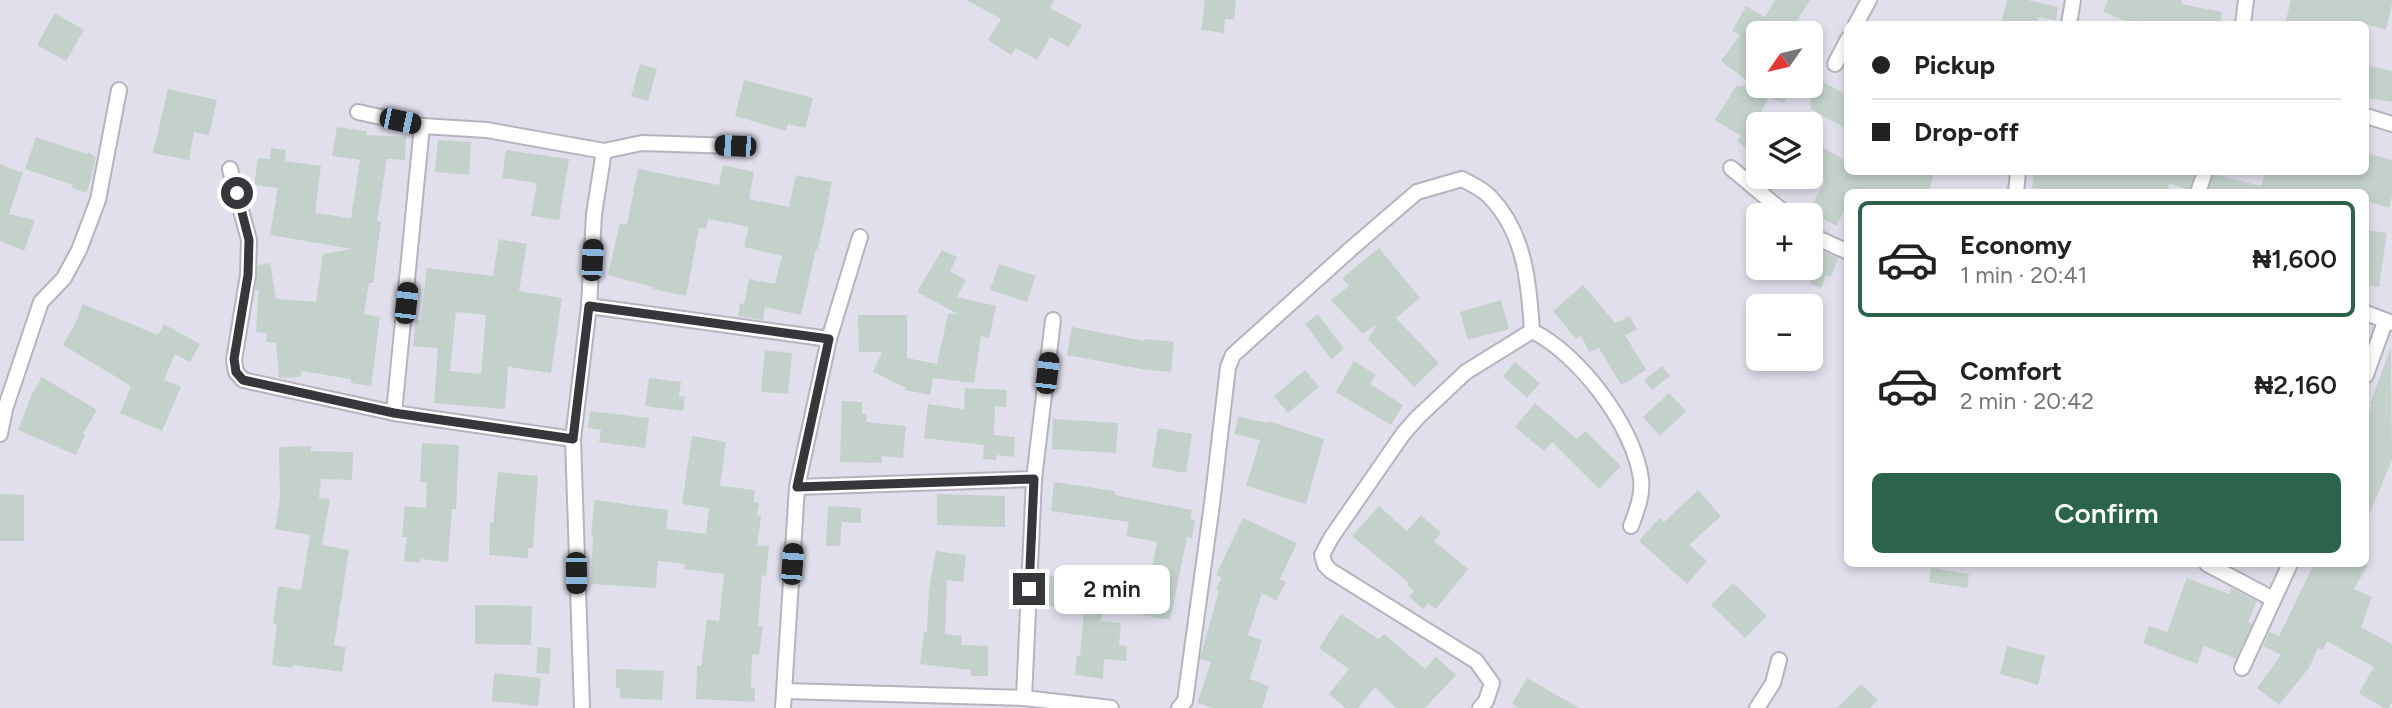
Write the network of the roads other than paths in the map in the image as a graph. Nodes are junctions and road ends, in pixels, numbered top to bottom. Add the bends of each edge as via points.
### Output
1 (1869, 0) edge
2 (2073, 0) edge
3 (2246, 0) edge
4 (1858, 21) edge
5 (2070, 21) edge
6 (2243, 21) edge
7 (1844, 47) edge
8 (1835, 64) dead end
9 (119, 90) dead end
10 (358, 112) dead end
11 (2369, 117) edge
12 (2392, 124) edge
13 (422, 126) junction
14 (735, 146) dead end
15 (604, 151) junction
16 (1731, 168) dead end
17 (230, 169) dead end
18 (1773, 203) edge
19 (860, 237) dead end
20 (1823, 241) edge
21 (1844, 250) edge
22 (589, 306) junction
23 (2369, 314) edge
24 (1053, 320) dead end
25 (2389, 323) edge
26 (1532, 331) junction
27 (829, 339) junction
28 (2369, 368) edge
29 (394, 413) junction
30 (0, 434) edge
31 (573, 439) junction
32 (1034, 479) junction
33 (797, 487) junction
34 (1631, 526) dead end
35 (2213, 567) edge
36 (2289, 567) edge
37 (2273, 599) junction
38 (1779, 660) dead end
39 (2242, 668) dead end
40 (785, 691) junction
41 (1024, 698) junction
42 (968, 702) edge
43 (582, 708) edge
44 (783, 708) edge
45 (1111, 708) edge
46 (1179, 708) edge
47 (1480, 708) edge
48 (1757, 708) edge

1 - 4 street
2 - 5 street
3 - 6 street
7 - 8 street
9 - 30 street via 98,200 64,278 41,302
10 - 13 street
11 - 12 street
13 - 15 street via 487,130
13 - 29 street
14 - 15 street via 642,143
15 - 22 street via 594,214
16 - 18 street
17 - 29 street via 249,240 236,372 243,380
19 - 27 street
20 - 21 street
22 - 27 street
22 - 31 street
23 - 25 street
24 - 32 street
25 - 28 street
26 - 34 street via 1547,338 1587,375 1629,440 1641,478 1640,501
26 - 46 street via 1528,279 1516,234 1490,196 1462,179 1417,192 1233,355 1185,701
26 - 47 street via 1466,372 1410,426 1322,555 1331,571 1476,661 1492,682
27 - 33 street
29 - 31 street
31 - 43 street
32 - 33 street
32 - 41 street
33 - 40 street
35 - 37 street
36 - 37 street
37 - 39 street
38 - 48 street via 1773,683
40 - 42 street
40 - 44 street
41 - 42 street
41 - 45 street

